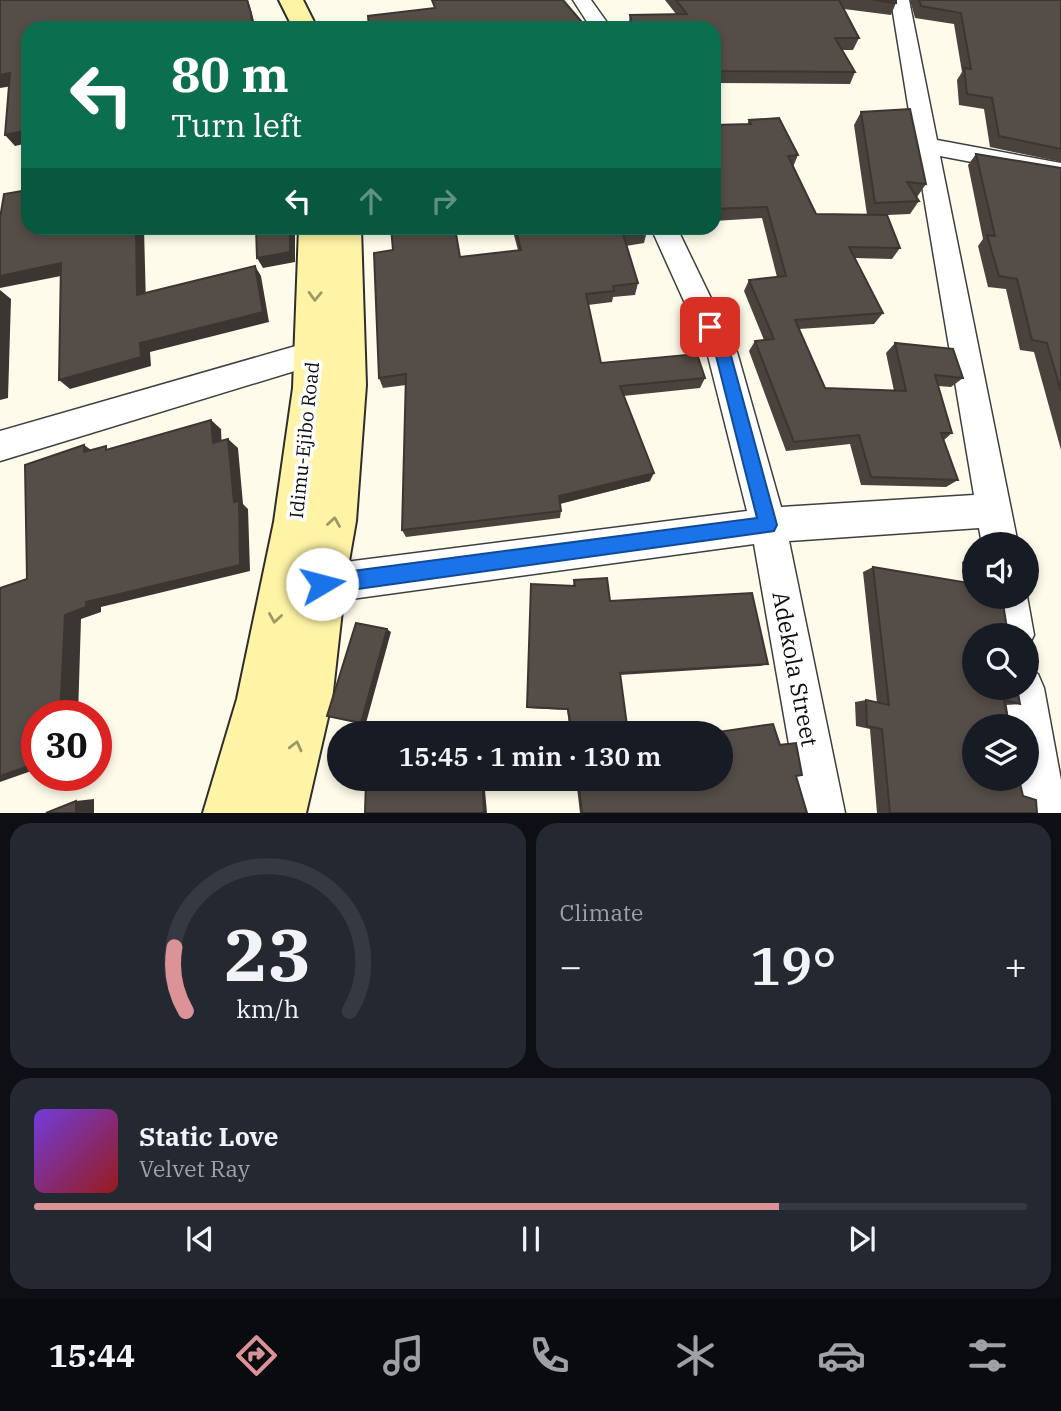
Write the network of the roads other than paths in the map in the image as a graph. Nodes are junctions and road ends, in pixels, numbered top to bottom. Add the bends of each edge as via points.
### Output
1 (268, 0) edge
2 (291, 0) edge
3 (582, 0) edge
4 (900, 0) edge
5 (278, 21) edge
6 (302, 21) edge
7 (596, 21) edge
8 (925, 145) junction
9 (1061, 171) edge
10 (315, 235) edge
11 (345, 235) edge
12 (667, 235) edge
13 (313, 353) junction
14 (0, 446) edge
15 (994, 510) junction
16 (768, 525) junction
17 (998, 532) edge
18 (322, 584) junction
19 (1026, 700) edge
20 (230, 813) edge
21 (279, 813) edge
22 (823, 813) edge
23 (1045, 813) edge

1 - 5 main road
2 - 6 main road
3 - 7 street
4 - 8 street
8 - 9 street
8 - 15 street
10 -> 13 main road, Idimu-Ejibo Road
18 -> 11 main road, Idimu-Ejibo Road via 335,521 347,385
12 - 16 street, Adekola Street via 722,352
13 - 14 street
13 -> 20 main road, Idimu-Ejibo Road via 295,522 262,699
15 - 16 street
15 - 17 street
16 - 18 street
16 - 22 street, Adekola Street
21 -> 18 main road, Idimu-Ejibo Road via 307,700
19 - 23 street

